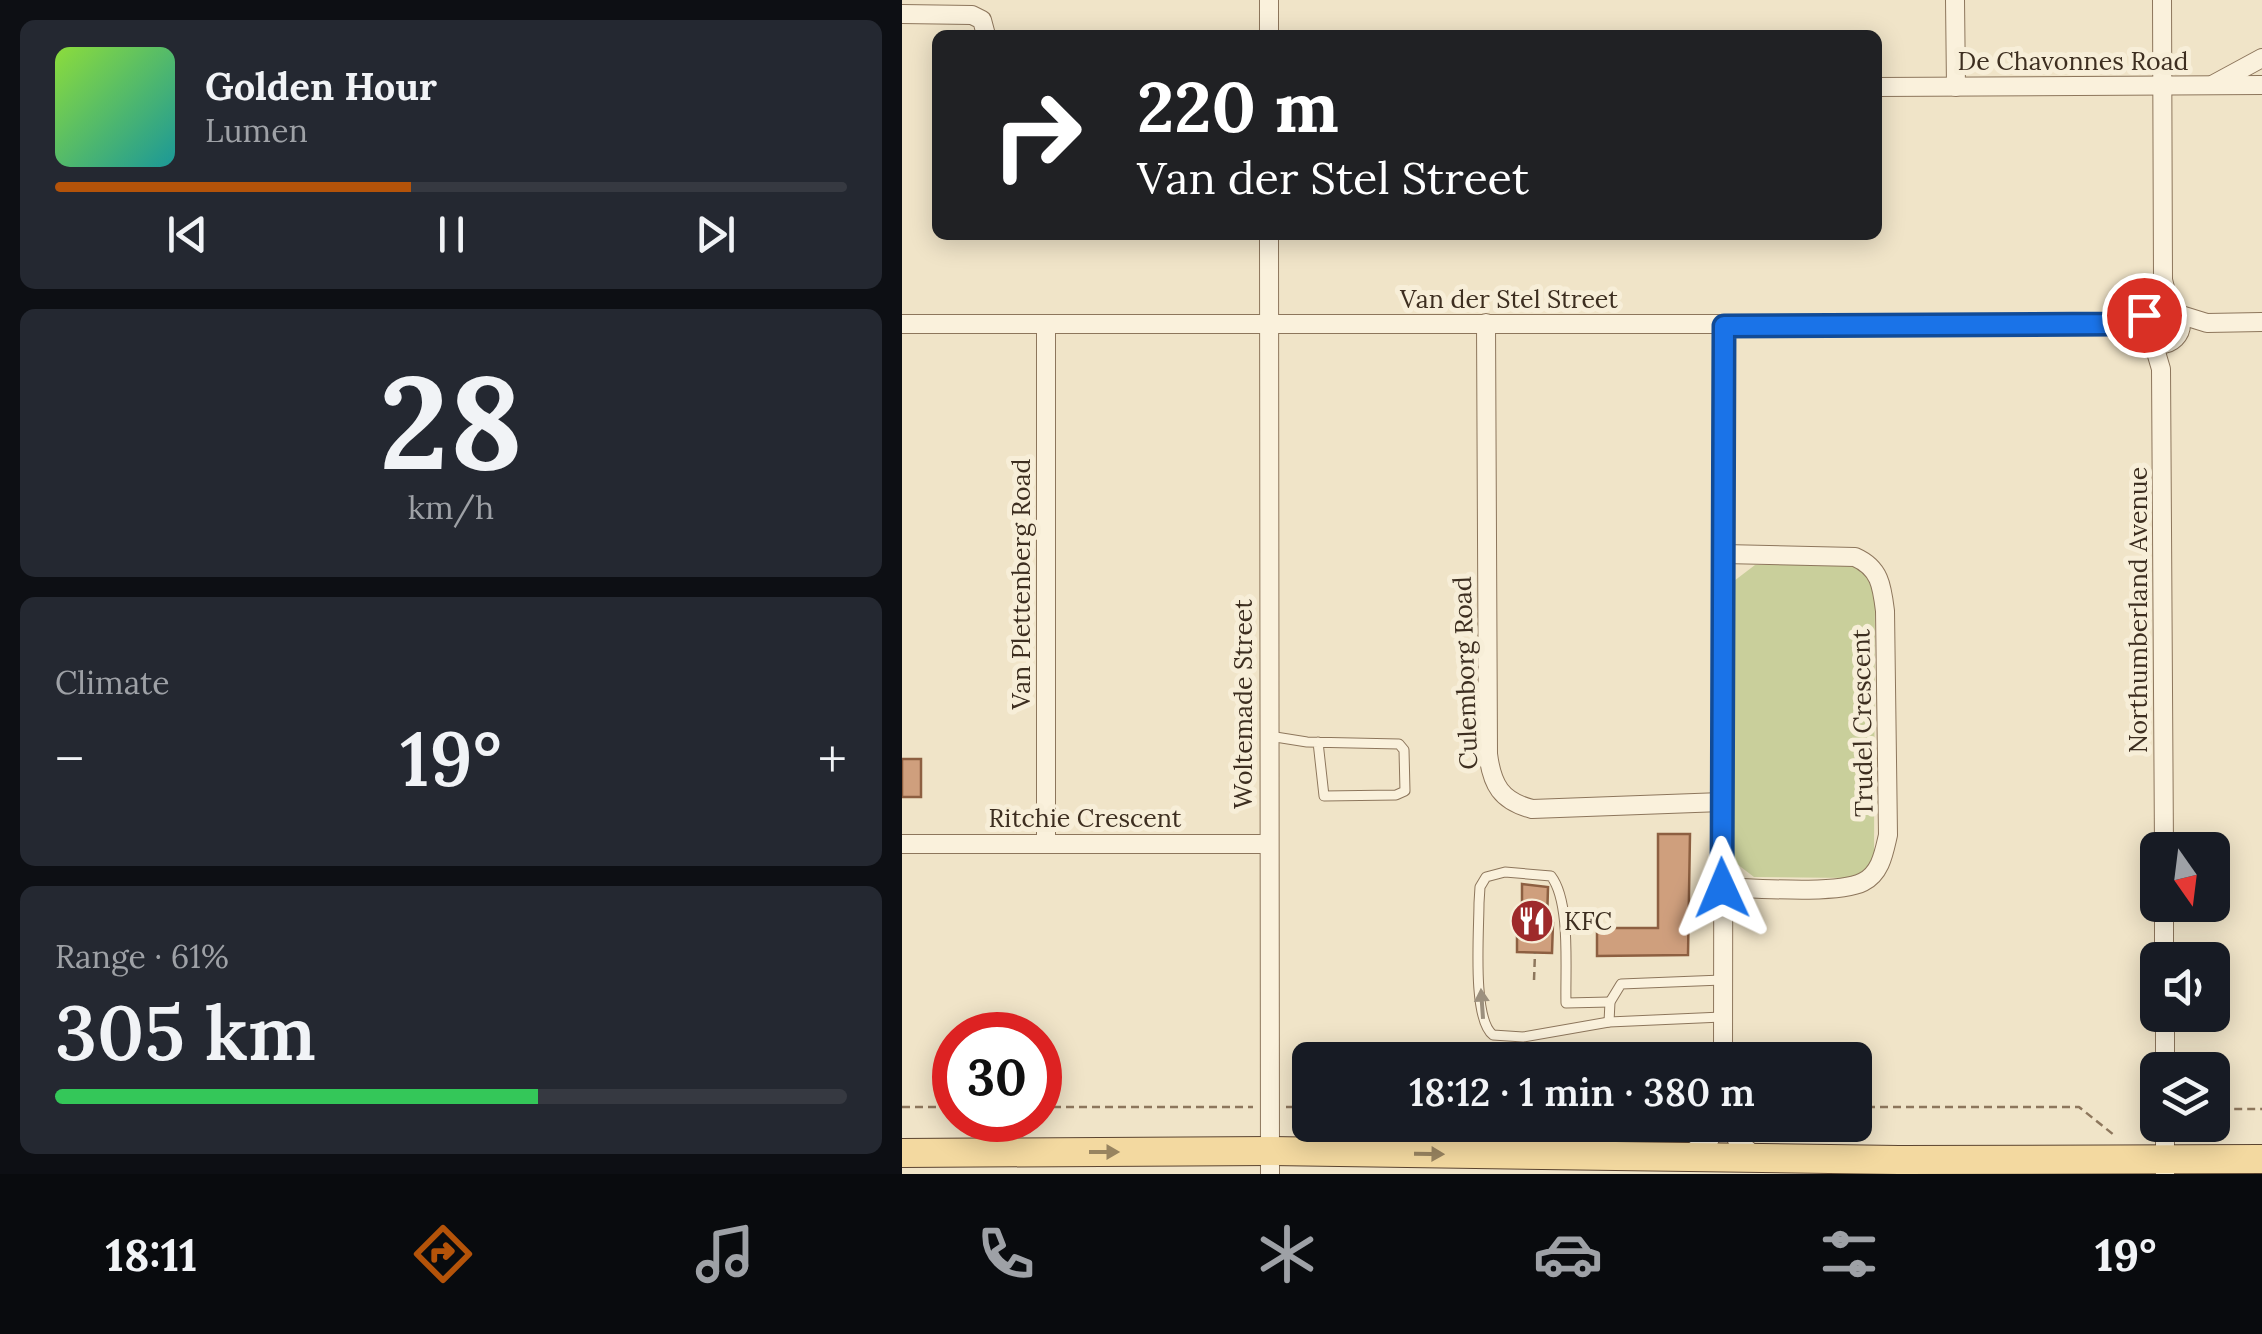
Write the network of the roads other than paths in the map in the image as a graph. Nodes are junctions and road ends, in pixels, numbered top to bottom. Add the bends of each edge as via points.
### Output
1 (1269, 0) edge
2 (1955, 0) edge
3 (2162, 0) edge
4 (902, 14) edge
5 (985, 30) edge
6 (1270, 30) edge
7 (2262, 58) edge
8 (2212, 85) junction
9 (2262, 85) edge
10 (1882, 87) edge
11 (1956, 87) junction
12 (2162, 87) junction
13 (1269, 240) edge
14 (2162, 310) junction
15 (2262, 322) edge
16 (1486, 323) junction
17 (2207, 323) junction
18 (902, 324) edge
19 (1046, 324) junction
20 (1268, 324) junction
21 (2116, 324) junction
22 (1724, 326) junction
23 (2162, 338) junction
24 (1724, 554) junction
25 (1268, 736) junction
26 (1318, 742) junction
27 (1722, 802) junction
28 (2164, 832) edge
29 (1046, 842) junction
30 (902, 844) edge
31 (1268, 844) junction
32 (1722, 888) junction
33 (1722, 980) junction
34 (1610, 1002) junction
35 (1722, 1016) junction
36 (1609, 1022) junction
37 (1722, 1042) edge
38 (1706, 1142) edge
39 (1738, 1142) edge
40 (902, 1152) edge
41 (1755, 1156) junction
42 (1684, 1157) junction
43 (2262, 1159) edge
44 (1270, 1163) edge
45 (2165, 1166) edge

1 - 6 street
2 - 11 street
3 - 12 street
4 - 5 street via 972,15
7 - 8 street, De Chavonnes Road
8 - 9 street
8 - 12 street, De Chavonnes Road
10 - 11 street, De Chavonnes Road
11 - 12 street, De Chavonnes Road
12 - 14 street
13 - 20 street, Woltemade Street
14 - 17 street
14 - 21 street, Van der Stel Street
14 - 23 street
14 - 23 street via 2181,327
15 - 17 street
16 - 20 street, Van der Stel Street
16 - 22 street, Van der Stel Street
16 - 27 street, Culemborg Road via 1491,776 1512,804 1532,809
17 - 23 street
18 - 19 street, Van der Stel Street
19 - 20 street, Van der Stel Street
19 - 29 street, Van Plettenberg Road
20 - 25 street, Woltemade Street
21 - 22 street, Van der Stel Street
21 - 23 street, Van der Stel Street
22 - 24 street
23 - 28 street, Northumberland Avenue
24 - 27 street
24 - 32 street, Trudel Crescent via 1855,557 1876,571 1885,612 1888,835 1883,859 1864,882
25 - 26 lane
25 - 31 street, Woltemade Street
26 - 26 lane via 1402,746 1405,790 1324,796
27 - 32 street
29 - 30 street, Ritchie Crescent
29 - 31 street, Ritchie Crescent
31 - 44 street, Woltemade Street
32 - 33 street
33 - 34 lane via 1628,982
33 - 35 street
34 - 36 lane
36 -> 34 lane via 1523,1037 1488,1030 1481,1003 1479,903 1486,876 1545,874 1554,880 1562,910 1566,1003
35 - 36 lane
35 - 37 street
38 - 42 street
39 - 41 street
40 -> 44 main road
41 - 42 main road
41 - 45 main road
44 -> 42 main road
43 - 45 main road

